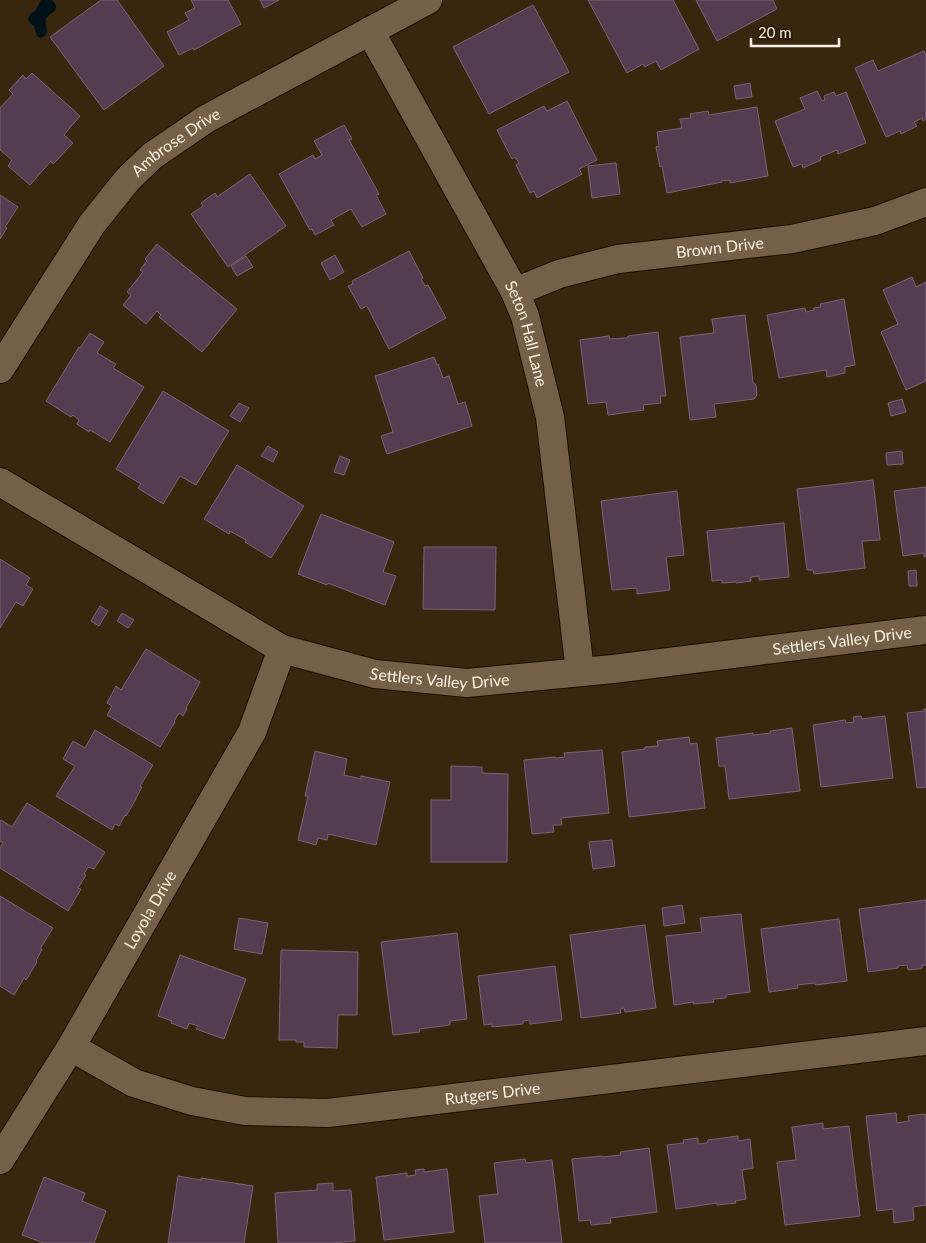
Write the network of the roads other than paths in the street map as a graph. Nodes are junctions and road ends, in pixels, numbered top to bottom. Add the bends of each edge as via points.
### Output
1 (428, 0) edge
2 (370, 31) junction
3 (926, 202) edge
4 (515, 292) junction
5 (0, 369) edge
6 (0, 482) edge
7 (926, 630) edge
8 (282, 649) junction
9 (580, 671) junction
10 (926, 1041) edge
11 (71, 1048) junction
12 (0, 1160) edge

1 - 2 street, Ambrose Drive
2 - 4 street, Seton Hall Lane
2 - 5 street, Ambrose Drive via 206,119 152,156 128,179 92,224
3 - 4 street, Brown Drive via 875,221 792,239 618,259 559,274
4 - 9 street, Seton Hall Lane via 525,316 550,417
6 - 8 street, Settlers Valley Drive
7 - 9 street, Settlers Valley Drive
8 - 9 street, Settlers Valley Drive via 375,674 467,683
8 - 11 street, Loyola Drive via 252,732
10 - 11 street, Rutgers Drive via 328,1113 245,1111 192,1101 134,1083
11 - 12 street, Loyola Drive

